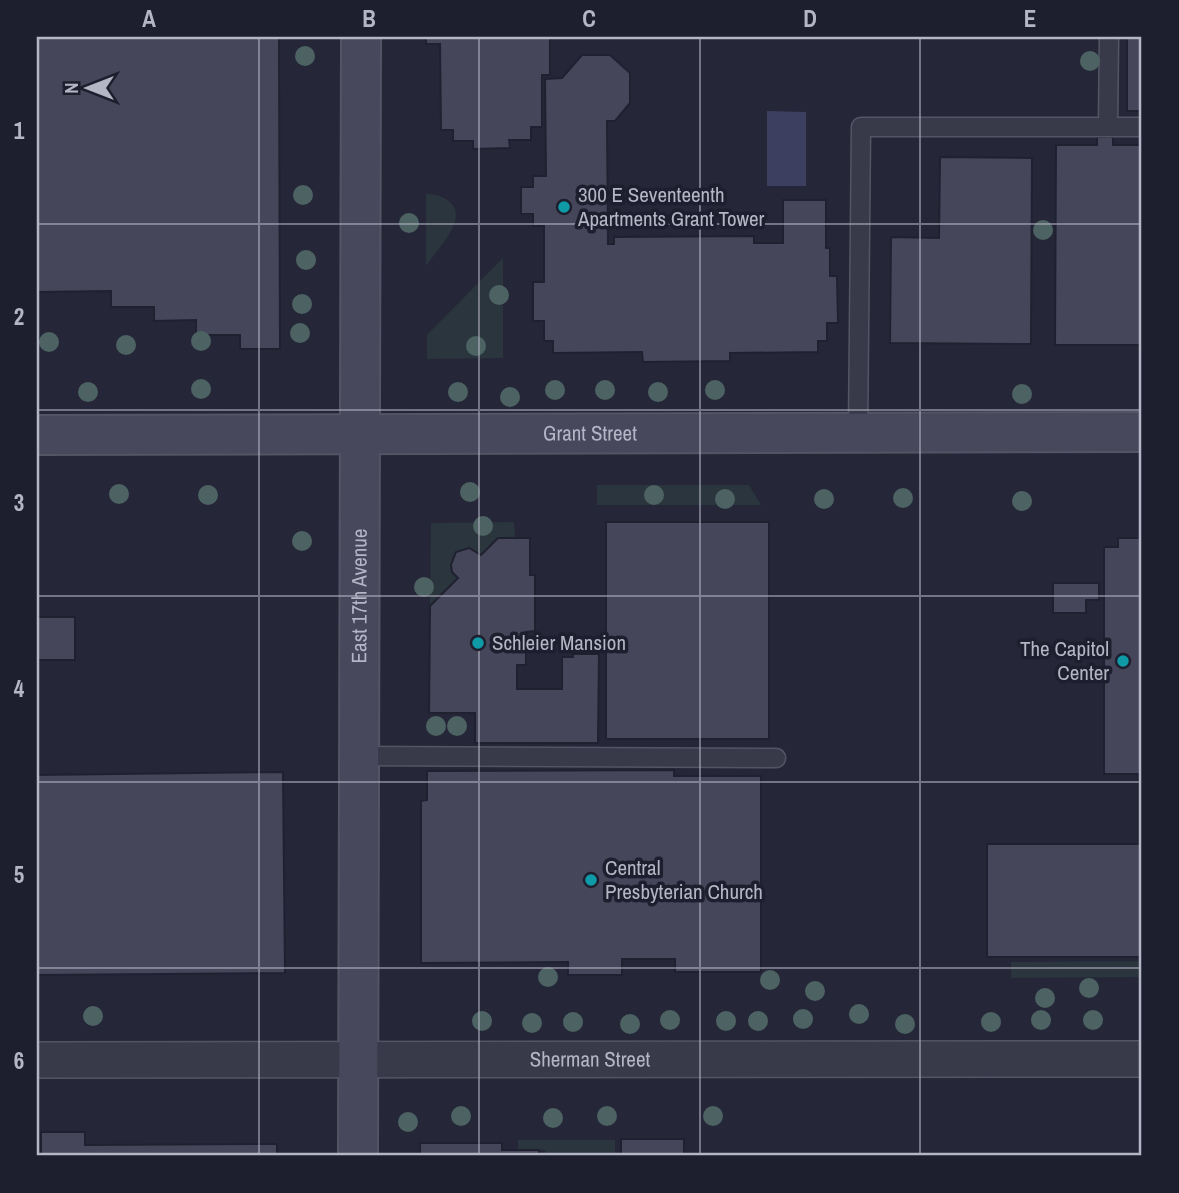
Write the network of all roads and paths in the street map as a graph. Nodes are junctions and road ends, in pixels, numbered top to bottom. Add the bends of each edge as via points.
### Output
1 (361, 37) edge
2 (1109, 37) edge
3 (1108, 127) junction
4 (1142, 127) edge
5 (1142, 432) edge
6 (858, 433) junction
7 (360, 434) junction
8 (37, 435) edge
9 (359, 755) junction
10 (776, 758) dead end
11 (37, 1059) edge
12 (358, 1059) junction
13 (1142, 1059) edge
14 (358, 1156) edge

1 - 7 main road, East 17th Avenue
2 - 3 lane
3 - 4 lane
3 - 6 lane via 861,127
5 - 6 main road, Grant Street
6 - 7 main road, Grant Street
7 - 8 main road, Grant Street
7 - 9 main road, East 17th Avenue
9 - 10 lane
9 - 12 main road, East 17th Avenue
11 - 12 street, Sherman Street
12 - 13 street, Sherman Street
12 - 14 main road, East 17th Avenue

